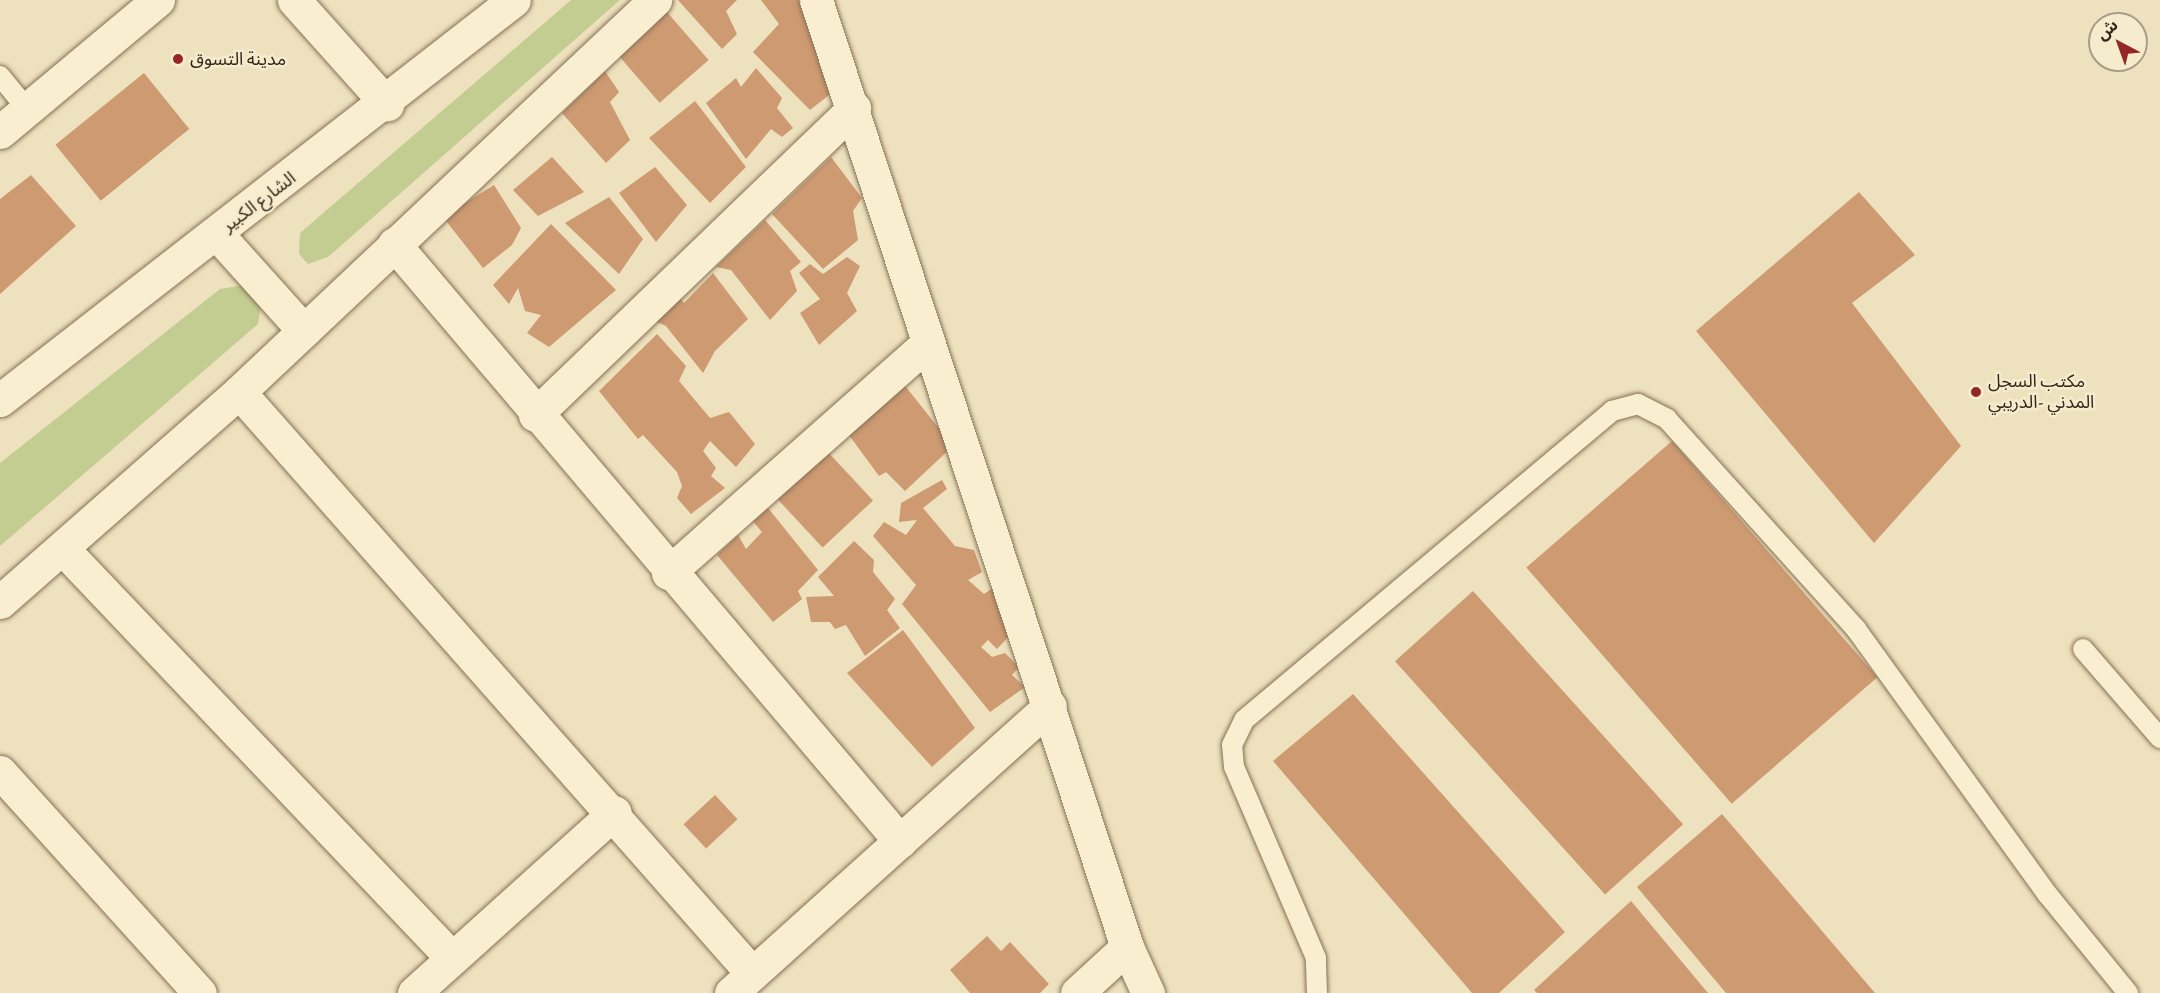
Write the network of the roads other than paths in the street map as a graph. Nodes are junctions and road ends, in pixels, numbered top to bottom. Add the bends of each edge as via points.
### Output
1 (294, 0) edge
2 (514, 0) edge
3 (656, 0) edge
4 (816, 0) edge
5 (139, 6) edge
6 (0, 76) edge
7 (387, 105) junction
8 (854, 108) junction
9 (27, 109) junction
10 (0, 132) edge
11 (217, 234) junction
12 (394, 244) junction
13 (304, 331) junction
14 (926, 345) junction
15 (4, 389) edge
16 (239, 392) junction
17 (536, 414) junction
18 (62, 548) junction
19 (668, 573) junction
20 (0, 602) edge
21 (2083, 649) dead end
22 (1050, 706) junction
23 (2160, 738) edge
24 (0, 772) edge
25 (615, 812) junction
26 (900, 841) junction
27 (1127, 947) junction
28 (452, 958) junction
29 (741, 983) edge
30 (200, 993) edge
31 (414, 993) edge
32 (1077, 993) edge
33 (1148, 993) edge
34 (1317, 993) edge
35 (2128, 993) edge

1 - 7 street
2 - 7 street, الشارع الكبير
3 - 12 street
4 - 8 street
5 - 9 street
6 - 9 lane
7 - 11 street, الشارع الكبير
8 - 14 street
8 - 17 street
9 - 10 street
11 - 13 street
11 - 15 street, الشارع الكبير
12 - 13 street
12 - 17 street
13 - 16 street
14 - 19 street
14 - 22 street
16 - 18 street
16 - 25 street
17 - 19 street
18 - 20 street
18 - 28 street
19 - 26 street
21 - 23 lane
22 - 26 street
22 - 27 street
24 - 30 street
25 - 28 street
25 - 29 street
26 - 29 street
27 - 32 street
27 - 33 street
28 - 31 street
34 - 35 lane via 1316,958 1234,767 1232,745 1245,720 1612,411 1638,404 1675,427 1856,629 2048,895

